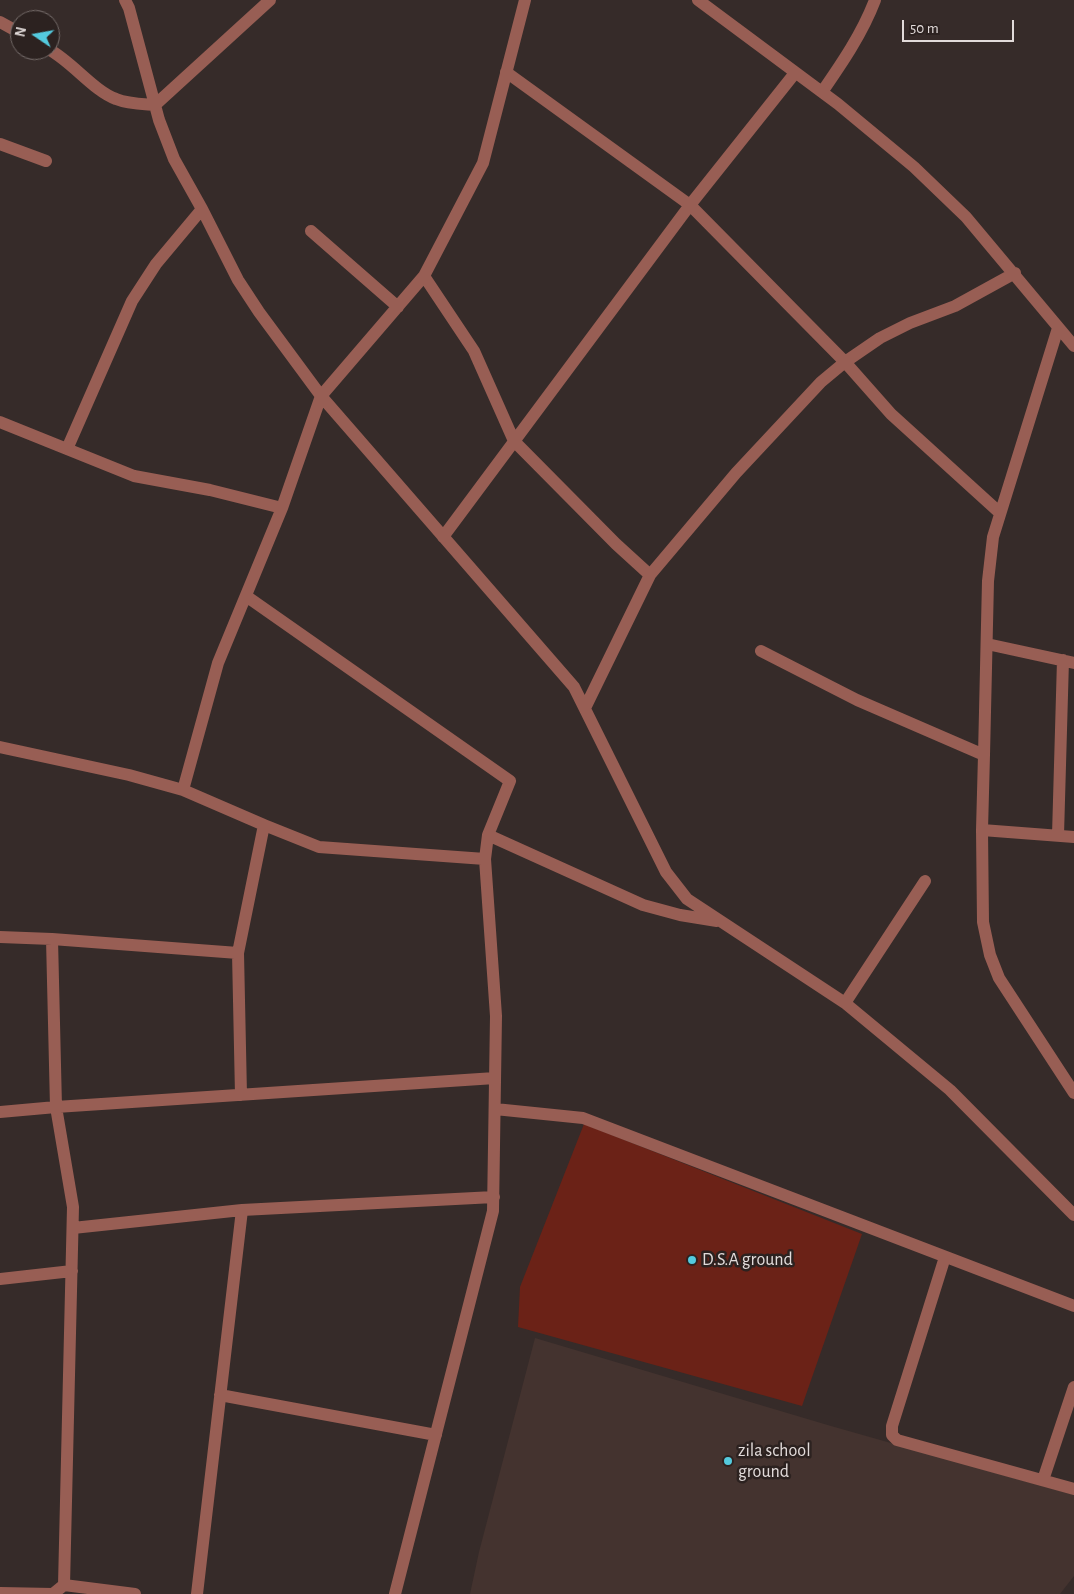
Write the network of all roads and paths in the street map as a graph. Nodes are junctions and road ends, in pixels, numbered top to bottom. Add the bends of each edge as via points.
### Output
1 (125, 0) edge
2 (270, 0) edge
3 (525, 0) edge
4 (698, 0) edge
5 (875, 0) edge
6 (60, 55) edge
7 (506, 72) junction
8 (795, 73) junction
9 (822, 92) junction
10 (155, 105) junction
11 (0, 144) edge
12 (46, 161) dead end
13 (690, 205) junction
14 (202, 209) junction
15 (311, 231) dead end
16 (1015, 273) junction
17 (424, 276) junction
18 (398, 307) junction
19 (1058, 328) junction
20 (1074, 346) edge
21 (845, 362) junction
22 (321, 396) junction
23 (0, 422) edge
24 (514, 441) junction
25 (68, 449) junction
26 (282, 508) junction
27 (1000, 513) junction
28 (443, 537) junction
29 (650, 575) junction
30 (246, 596) junction
31 (986, 644) junction
32 (761, 651) dead end
33 (1068, 662) edge
34 (585, 708) junction
35 (0, 746) edge
36 (984, 755) junction
37 (183, 790) junction
38 (264, 825) junction
39 (982, 830) junction
40 (488, 835) junction
41 (1058, 835) junction
42 (1074, 837) edge
43 (485, 859) junction
44 (925, 881) dead end
45 (723, 923) junction
46 (0, 937) edge
47 (52, 939) junction
48 (238, 953) junction
49 (845, 1003) junction
50 (495, 1078) junction
51 (1074, 1093) edge
52 (241, 1095) junction
53 (56, 1107) junction
54 (495, 1109) junction
55 (0, 1112) edge
56 (494, 1197) junction
57 (242, 1210) junction
58 (1074, 1215) edge
59 (73, 1228) junction
60 (946, 1257) junction
61 (72, 1272) junction
62 (0, 1280) edge
63 (1074, 1306) edge
64 (1074, 1387) edge
65 (220, 1395) junction
66 (436, 1435) junction
67 (1043, 1480) junction
68 (1074, 1488) edge
69 (64, 1585) junction
70 (0, 1592) edge
71 (135, 1594) edge
72 (197, 1594) edge
73 (395, 1594) edge

1 - 10 street
2 - 10 street
3 - 7 street
4 - 8 street
5 - 9 street via 850,50
6 - 10 street via 116,100
7 - 13 street
7 - 17 street via 483,162
8 - 9 street
8 - 13 street
9 - 16 street via 914,167 966,217
10 - 14 street via 174,159
11 - 12 street
13 - 21 street
13 - 24 street
14 - 22 street via 238,280
14 - 25 street via 156,264 132,301
15 - 18 street
16 - 19 street
16 - 21 street via 955,306 880,338
17 - 18 street
17 - 24 street via 474,351
18 - 22 street
19 - 20 street
19 - 27 street
21 - 27 street via 891,414
21 - 29 street via 821,382 736,473
22 - 26 street
22 - 28 street
23 - 25 street
24 - 28 street
24 - 29 street
25 - 26 street via 134,476
26 - 30 street
27 - 31 street via 993,537 988,581
28 - 34 street via 574,687
29 - 34 street
30 - 37 street via 218,663
30 - 40 street via 510,781
31 - 33 street
31 - 36 street
32 - 36 street via 857,700
33 - 41 street
34 - 45 street via 666,872 687,899
35 - 37 street
36 - 39 street
37 - 38 street
38 - 43 street via 320,847
38 - 48 street
39 - 41 street
39 - 51 street via 983,922 990,955 999,978
40 - 43 street
40 - 45 street via 643,905
41 - 42 street
43 - 50 street via 496,1016
44 - 49 street
45 - 49 street
46 - 47 street
47 - 48 street
47 - 53 street
48 - 52 street
49 - 58 street via 950,1090
50 - 52 street
50 - 54 street
52 - 53 street
53 - 55 street
53 - 59 street via 73,1207
54 - 56 street
54 - 60 street via 583,1118
56 - 57 street
56 - 66 street
57 - 59 street
57 - 65 street
59 - 61 street
60 - 63 street
60 - 67 street via 892,1426 892,1435 897,1440
61 - 62 street
61 - 69 street
64 - 67 street
65 - 66 street
65 - 72 street
66 - 73 street
67 - 68 street
69 - 70 street via 53,1594
69 - 71 street

